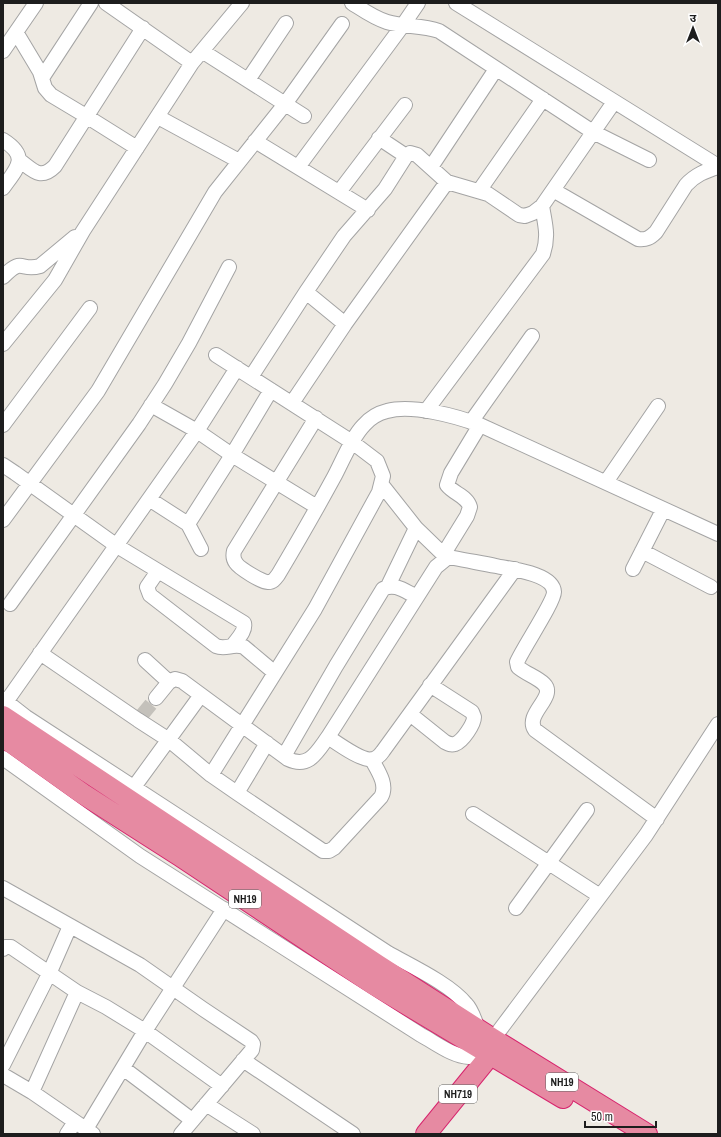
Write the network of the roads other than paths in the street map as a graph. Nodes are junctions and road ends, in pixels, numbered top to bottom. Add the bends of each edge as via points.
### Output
1 (36, 3) edge
2 (91, 3) edge
3 (106, 3) edge
4 (242, 3) edge
5 (352, 3) edge
6 (418, 3) edge
7 (456, 3) edge
8 (286, 23) dead end
9 (342, 24) dead end
10 (403, 25) junction
11 (143, 28) junction
12 (16, 32) junction
13 (3, 51) edge
14 (202, 51) junction
15 (192, 63) junction
16 (496, 69) junction
17 (42, 78) junction
18 (248, 80) junction
19 (543, 100) junction
20 (614, 102) junction
21 (285, 104) junction
22 (404, 104) dead end
23 (86, 116) junction
24 (304, 116) dead end
25 (158, 117) junction
26 (593, 132) junction
27 (379, 138) junction
28 (3, 140) edge
29 (255, 141) junction
30 (137, 148) junction
31 (406, 156) junction
32 (19, 160) junction
33 (649, 160) dead end
34 (239, 161) junction
35 (298, 167) junction
36 (430, 167) junction
37 (718, 167) edge
38 (447, 182) junction
39 (3, 188) edge
40 (553, 190) junction
41 (479, 191) junction
42 (339, 192) junction
43 (542, 206) junction
44 (368, 210) junction
45 (83, 231) junction
46 (229, 267) dead end
47 (3, 277) edge
48 (306, 292) junction
49 (90, 308) dead end
50 (345, 324) junction
51 (532, 336) dead end
52 (3, 344) edge
53 (216, 354) dead end
54 (237, 368) junction
55 (251, 377) junction
56 (271, 390) junction
57 (292, 404) junction
58 (151, 405) junction
59 (658, 406) dead end
60 (426, 411) junction
61 (316, 418) junction
62 (475, 423) junction
63 (3, 425) edge
64 (197, 430) junction
65 (352, 442) junction
66 (232, 455) junction
67 (3, 465) edge
68 (275, 482) junction
69 (606, 482) junction
70 (31, 484) junction
71 (382, 485) junction
72 (149, 499) junction
73 (317, 508) junction
74 (663, 510) junction
75 (73, 515) junction
76 (3, 520) edge
77 (188, 524) junction
78 (416, 528) junction
79 (718, 534) edge
80 (117, 546) junction
81 (201, 549) dead end
82 (642, 551) junction
83 (445, 556) junction
84 (515, 569) junction
85 (633, 570) dead end
86 (158, 571) junction
87 (388, 586) junction
88 (711, 587) dead end
89 (416, 597) junction
90 (10, 604) dead end
91 (233, 645) junction
92 (40, 653) junction
93 (145, 660) dead end
94 (275, 674) junction
95 (170, 682) junction
96 (430, 685) junction
97 (201, 695) junction
98 (156, 698) tunnel mouth
99 (4, 706) edge
100 (410, 714) junction
101 (718, 724) edge
102 (242, 725) junction
103 (3, 737) edge
104 (328, 737) junction
105 (169, 740) junction
106 (266, 743) junction
107 (284, 756) junction
108 (3, 758) edge
109 (372, 760) junction
110 (211, 775) junction
111 (134, 787) junction
112 (237, 793) junction
113 (587, 810) dead end
114 (474, 814) dead end
115 (657, 819) junction
116 (548, 864) junction
117 (3, 888) edge
118 (600, 896) junction
119 (516, 908) dead end
120 (224, 909) junction
121 (70, 926) junction
122 (3, 949) edge
123 (49, 974) junction
124 (173, 988) junction
125 (77, 992) junction
126 (145, 1032) junction
127 (487, 1041) junction
128 (243, 1060) junction
129 (3, 1065) edge
130 (123, 1068) junction
131 (3, 1075) edge
132 (222, 1086) junction
133 (32, 1092) junction
134 (206, 1104) junction
135 (192, 1120) junction
136 (85, 1128) edge
137 (247, 1132) edge
138 (67, 1134) edge
139 (181, 1134) edge
140 (353, 1134) edge
141 (426, 1134) edge
142 (620, 1134) edge
143 (647, 1134) edge

1 - 12 street
2 - 17 street
3 - 11 street
4 - 14 street
5 - 10 street via 375,18
6 - 10 street
7 - 20 street
8 - 18 street
9 - 21 street
10 - 16 street via 428,27 439,31
10 - 35 street
11 - 15 street
11 - 23 street
12 - 13 street
12 - 17 street
14 - 15 street
14 - 18 street
15 - 25 street
16 - 19 street
16 - 36 street
17 - 23 street via 51,95
18 - 21 street
19 - 26 street
19 - 41 street
20 - 26 street
20 - 37 street
21 - 24 street
21 - 29 street
22 - 27 street
23 - 30 street
23 - 32 street via 49,172 38,173
25 - 30 street
25 - 34 street
26 - 33 street
26 - 40 street
27 - 31 street
27 - 42 street
28 - 32 street via 17,151
29 - 34 street
29 - 35 street
30 - 45 street
31 - 36 street via 410,153 416,155
31 - 44 street
32 - 39 street via 17,168
34 - 70 street via 215,192 98,391
35 - 42 street
36 - 38 street
37 - 40 street via 692,178 656,232 645,240 638,239
38 - 41 street
38 - 50 street
40 - 43 street
41 - 43 street via 488,194 519,215 533,213
42 - 44 street
43 - 60 street via 547,234 542,254
44 - 48 street via 344,236
45 - 47 street via 40,266 34,268 17,265
45 - 52 street via 54,280
46 - 58 street via 189,343
48 - 50 street
48 - 55 street
49 - 63 street
50 - 57 street
51 - 62 street
53 - 54 street
54 - 55 street
54 - 64 street
55 - 56 street
56 - 57 street
56 - 66 street
57 - 61 street
58 - 64 street
58 - 75 street
59 - 69 street
60 - 62 street
60 - 65 street via 388,411 373,417
61 - 65 street
61 - 68 street
62 - 69 street
62 - 83 street via 448,480 451,489 467,501 470,508
64 - 66 street
64 - 72 street
65 - 71 street via 377,461 383,476
65 - 73 street
66 - 68 street
66 - 77 street
67 - 70 street
68 - 73 street
68 - 73 street via 234,551 235,563 240,567 265,582 275,580
69 - 74 street
70 - 75 street
70 - 76 street
71 - 78 street
71 - 94 street
72 - 77 street
72 - 80 street
74 - 79 street
74 - 82 street
75 - 80 street
75 - 90 street
77 - 81 street
78 - 83 street
78 - 87 street
80 - 86 street
80 - 92 street
82 - 85 street
82 - 88 street
83 - 84 street
83 - 89 street
84 - 96 street
84 - 115 street via 546,579 552,584 554,591 517,662 518,667 545,685 547,690 532,725
86 - 91 street via 244,623 244,631
86 - 91 street via 147,587 150,595 216,646 221,648
87 - 89 street via 395,586
87 - 107 street via 383,589
89 - 104 street
91 - 94 street via 244,647
92 - 99 street
92 - 105 street via 140,717
93 - 95 street
94 - 102 street
95 - 97 street via 175,679 182,681
95 - 98 street
96 - 100 street
96 - 100 street via 472,712 472,725 458,742 449,744
97 - 102 street
97 - 105 street
99 - 111 street via 26,717
99 - 127 highway, NH19 via 215,856
100 - 109 street via 384,751
101 - 115 street
102 - 106 street
102 - 110 street
103 - 127 highway, NH19 via 83,794 374,985
104 - 107 street via 315,756 309,760 295,763
104 - 109 street via 364,759
105 - 110 street
105 - 111 street
106 - 107 street
106 - 112 street
108 - 120 street via 140,856
109 - 112 street via 383,782 384,792 329,851 316,846
110 - 112 street
111 - 127 street via 388,953 446,987 468,1005
113 - 116 street
114 - 116 street
115 - 118 street
116 - 118 street
116 - 119 street
117 - 121 street
118 - 127 street
120 - 124 street
120 - 127 street via 451,1052 470,1057
121 - 123 street
121 - 124 street via 136,962
122 - 123 street via 11,947
123 - 125 street
123 - 129 street
124 - 126 street
124 - 128 street via 251,1041 253,1047
125 - 126 street
125 - 133 street
126 - 130 street
126 - 132 street
127 - 141 highway, NH719
127 - 142 highway, NH19
127 - 143 highway, NH19
128 - 132 street
128 - 140 street
130 - 135 street
130 - 136 street
131 - 133 street
132 - 134 street
133 - 136 street
134 - 135 street
134 - 137 street
135 - 139 street
136 - 138 street

